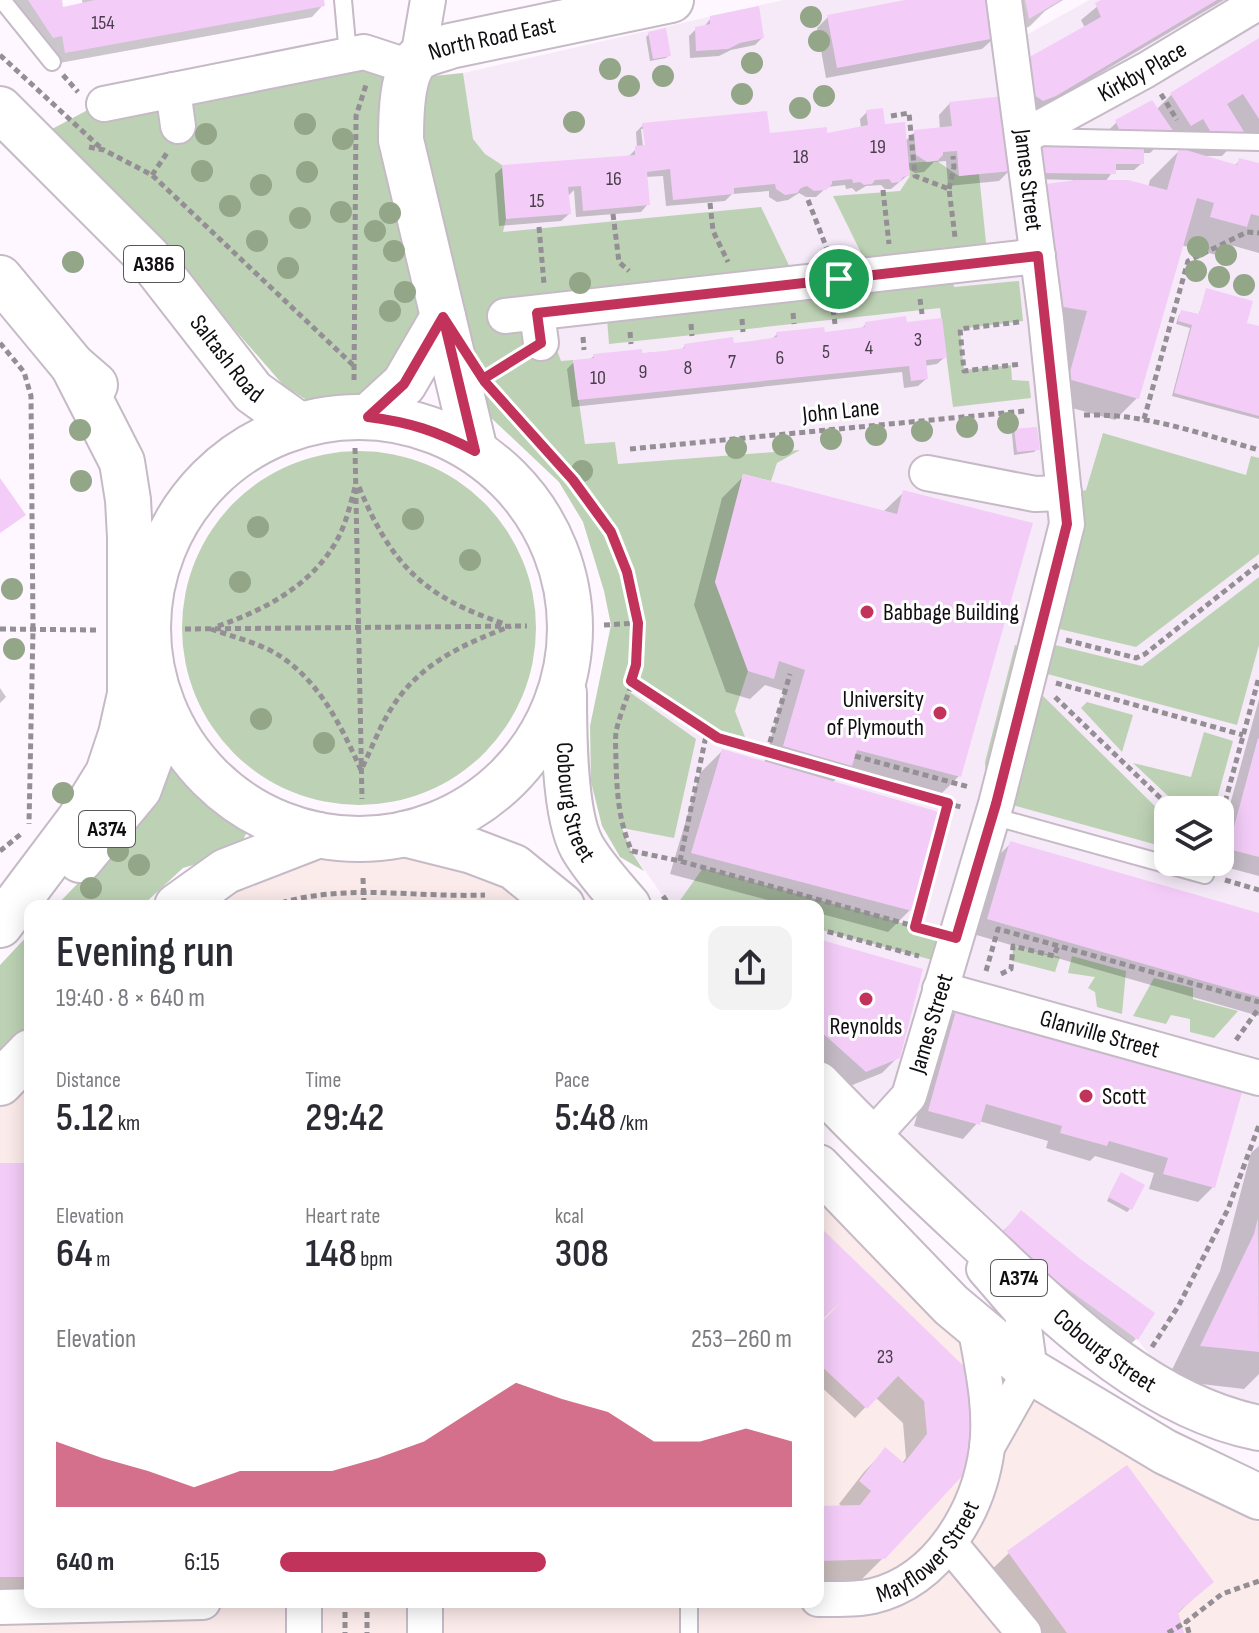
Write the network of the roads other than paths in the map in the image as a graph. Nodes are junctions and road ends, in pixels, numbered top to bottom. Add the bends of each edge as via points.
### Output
1 (2, 0) edge
2 (343, 0) edge
3 (428, 0) edge
4 (671, 0) edge
5 (1004, 0) edge
6 (1259, 2) edge
7 (388, 59) junction
8 (52, 62) road end
9 (173, 90) junction
10 (104, 104) road end
11 (0, 109) edge
12 (178, 126) dead end
13 (1023, 137) junction
14 (1259, 142) edge
15 (1038, 256) junction
16 (0, 278) edge
17 (443, 317) junction
18 (532, 321) road end
19 (73, 366) junction
20 (359, 414) junction
21 (299, 425) junction
22 (475, 451) junction
23 (927, 473) dead end
24 (1064, 493) junction
25 (152, 585) junction
26 (563, 682) junction
27 (159, 696) junction
28 (995, 809) junction
29 (404, 834) junction
30 (319, 835) junction
31 (1154, 853) edge
32 (36, 900) edge
33 (185, 900) edge
34 (555, 900) edge
35 (623, 900) edge
36 (24, 909) edge
37 (0, 927) edge
38 (948, 964) junction
39 (24, 1058) edge
40 (1259, 1078) edge
41 (0, 1083) edge
42 (824, 1090) edge
43 (870, 1139) junction
44 (824, 1173) edge
45 (975, 1325) junction
46 (1030, 1371) junction
47 (1259, 1428) edge
48 (987, 1447) junction
49 (1259, 1497) edge
50 (950, 1544) junction
51 (824, 1599) edge
52 (24, 1606) edge
53 (0, 1607) edge
54 (304, 1608) edge
55 (425, 1608) edge
56 (689, 1608) edge
57 (304, 1633) edge
58 (425, 1633) edge
59 (689, 1633) edge
60 (1024, 1633) edge

1 - 8 lane
2 - 7 lane
3 - 7 street
4 - 7 main road, North Road East
5 - 13 street, James Street
6 - 13 street, Kirkby Place
7 - 9 street, North Road East
7 - 17 main road, North Road East via 401,140
9 - 10 street, North Road East
9 - 12 street
11 - 21 main road, Saltash Road / A386 via 148,257 253,392
13 - 14 lane
13 - 15 street, James Street
15 - 18 street via 660,298
15 - 24 street, James Street
16 - 19 main road
17 - 20 main road via 404,384
17 - 22 main road, North Road East
19 - 25 main road via 114,402 133,437 144,481
19 - 37 main road via 122,462 129,525 130,694 108,773
20 - 21 main road
20 - 22 main road via 441,433
21 - 25 main road via 231,459 203,485 163,548
22 - 26 main road via 529,502 563,570 570,607
23 - 24 street via 1035,494
24 - 28 street, James Street via 1067,524
25 - 27 main road via 150,660
26 - 29 main road via 550,719 505,781 441,823
26 - 35 main road, Cobourg Street via 565,755 581,845
27 - 30 main road via 174,730 220,787 284,825
27 - 32 main road, A374 via 155,745 139,789 99,840
28 - 31 lane
28 - 38 street, James Street
29 - 30 main road
29 - 34 main road via 514,867
30 - 33 main road via 226,871
36 - 37 main road, A374
38 - 40 street, Glanville Street
38 - 43 street, James Street via 909,1096
39 - 41 main road
42 - 43 main road, Cobourg Street / A374
43 - 46 street, Cobourg Street via 1022,1313
43 - 47 main road, Cobourg Street / A374 via 1099,1348 1180,1400 1228,1422
44 - 45 main road, A374
45 - 46 main road, A374
45 - 48 street, Mayflower Street via 986,1385
46 - 48 street, Mayflower Street
46 - 49 main road, A374 via 1165,1452
48 - 50 street, Mayflower Street via 974,1502
50 - 51 street, Mayflower Street via 900,1586 873,1596
50 - 60 street
52 - 53 street
54 - 57 street
55 - 58 street
56 - 59 lane

